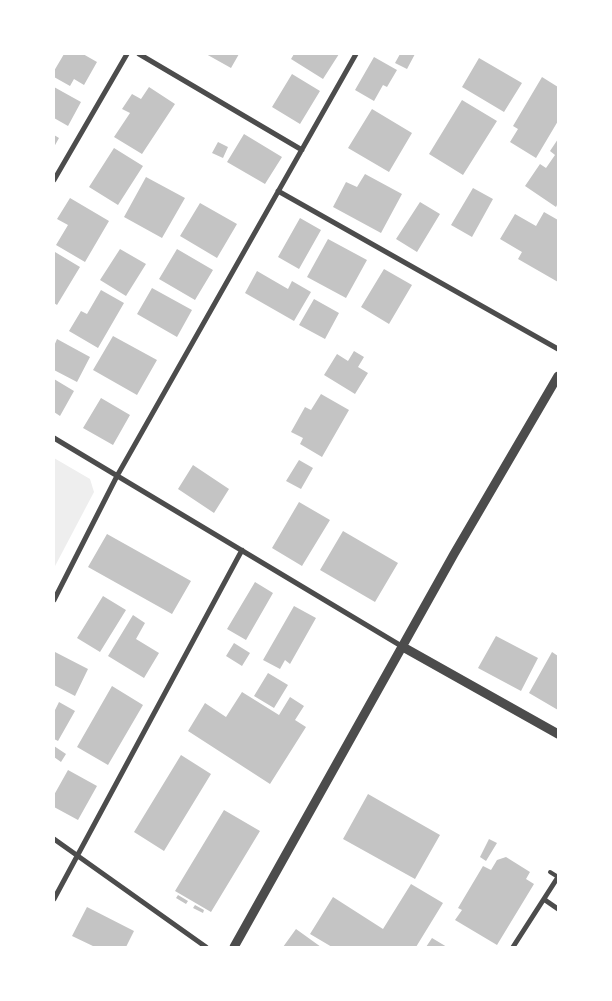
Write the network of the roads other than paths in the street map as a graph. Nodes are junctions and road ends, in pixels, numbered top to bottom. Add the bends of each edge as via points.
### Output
1 (127, 54) edge
2 (139, 54) edge
3 (356, 54) edge
4 (302, 150) junction
5 (54, 180) edge
6 (278, 191) junction
7 (558, 349) edge
8 (558, 376) edge
9 (54, 438) edge
10 (117, 476) junction
11 (242, 550) junction
12 (54, 600) edge
13 (402, 647) junction
14 (558, 734) edge
15 (54, 839) edge
16 (78, 855) junction
17 (550, 872) dead end
18 (558, 877) edge
19 (54, 898) edge
20 (544, 900) junction
21 (558, 909) edge
22 (206, 947) edge
23 (234, 947) edge
24 (514, 947) edge

1 - 5 street
2 - 4 street
3 - 4 street
4 - 6 street
6 - 7 street
6 - 10 street
8 - 13 street
9 - 10 street
10 - 11 street
10 - 12 street
11 - 13 street
11 - 16 street
13 - 14 street
13 - 23 street
15 - 16 street
16 - 19 street
16 - 22 street
17 - 18 lane
18 - 20 street
20 - 21 street
20 - 24 street

